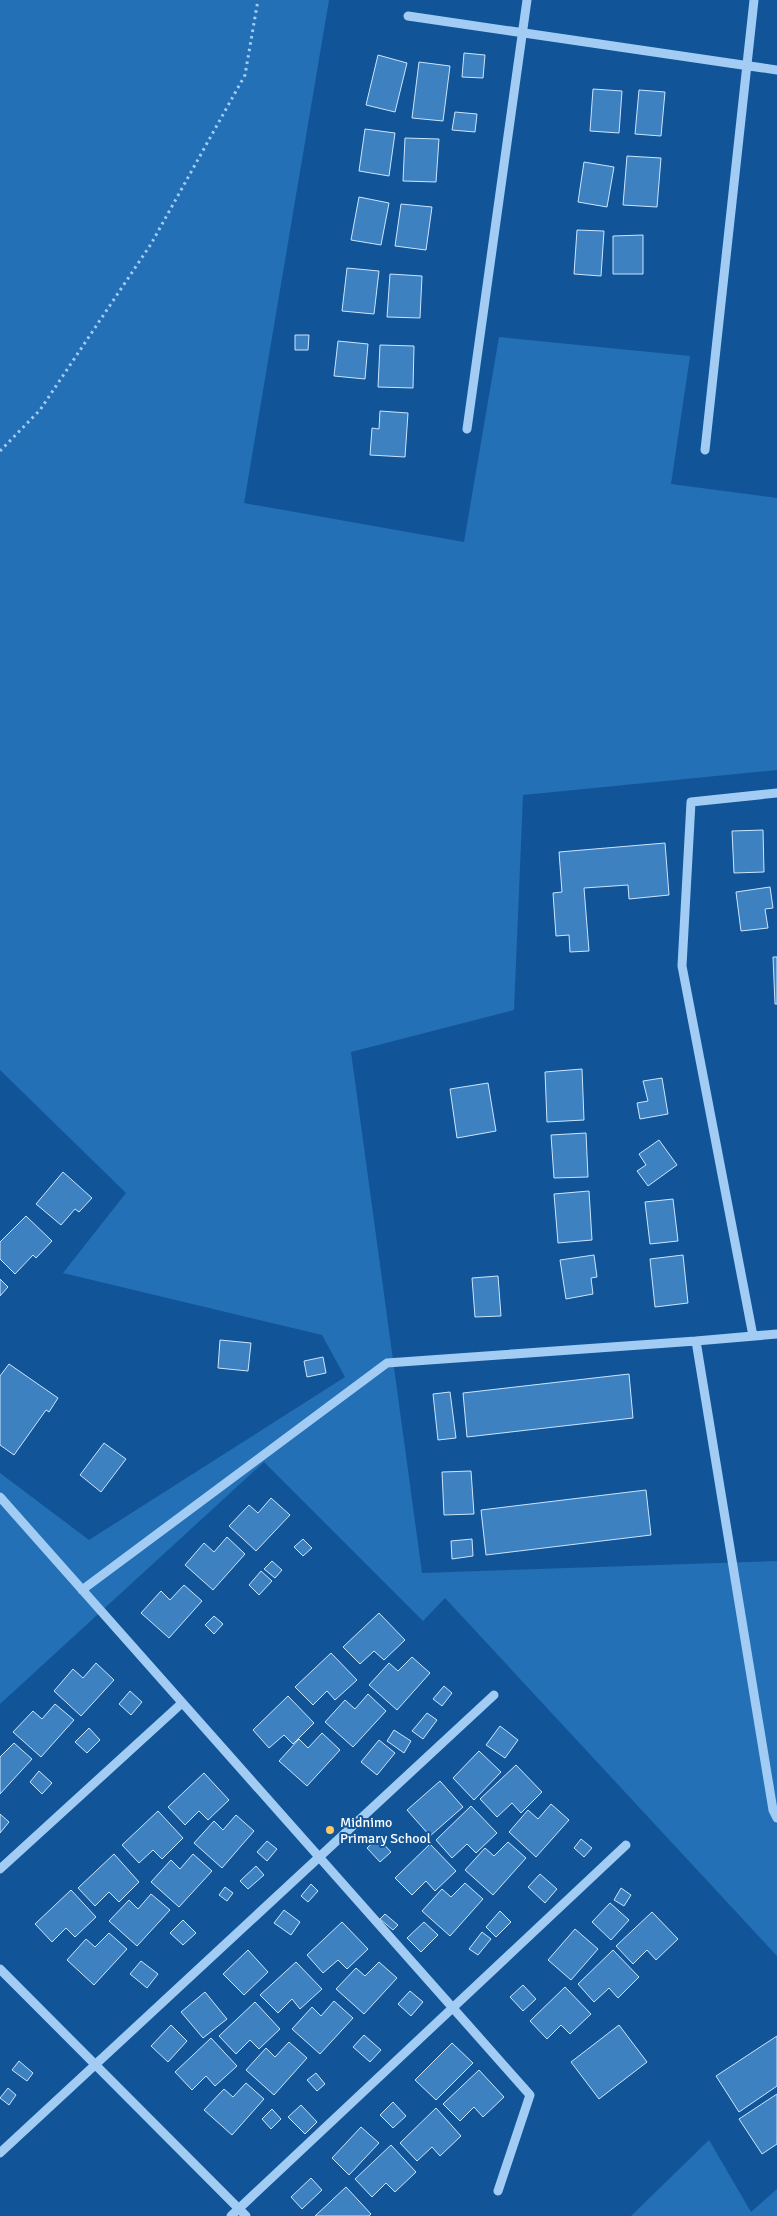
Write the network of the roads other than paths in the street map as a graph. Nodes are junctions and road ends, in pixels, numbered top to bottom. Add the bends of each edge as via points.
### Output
1 (527, 0) edge
2 (754, 0) edge
3 (408, 16) dead end
4 (522, 33) junction
5 (747, 66) junction
6 (777, 70) edge
7 (467, 430) dead end
8 (705, 450) dead end
9 (777, 793) edge
10 (777, 1334) edge
11 (753, 1336) junction
12 (696, 1341) junction
13 (0, 1497) edge
14 (82, 1590) junction
15 (494, 1695) dead end
16 (182, 1703) junction
17 (777, 1818) edge
18 (626, 1845) dead end
19 (319, 1857) junction
20 (0, 1868) edge
21 (0, 1969) edge
22 (452, 2008) junction
23 (95, 2065) junction
24 (0, 2153) edge
25 (498, 2191) dead end
26 (239, 2209) junction
27 (231, 2216) edge
28 (246, 2216) edge

1 - 4 street
2 - 5 street
3 - 4 street
4 - 5 street
4 - 7 street
5 - 6 street
5 - 8 street
9 - 11 street via 691,802 682,966
10 - 11 street
11 - 12 street
12 - 14 street via 387,1362
12 - 17 street via 773,1810
13 - 14 street
14 - 16 street
15 - 19 street
16 - 19 street
16 - 20 street
18 - 22 street
19 - 22 street
19 - 23 street
21 - 23 street
22 - 25 street via 530,2095
22 - 26 street
23 - 24 street
23 - 26 street
26 - 27 street
26 - 28 street

